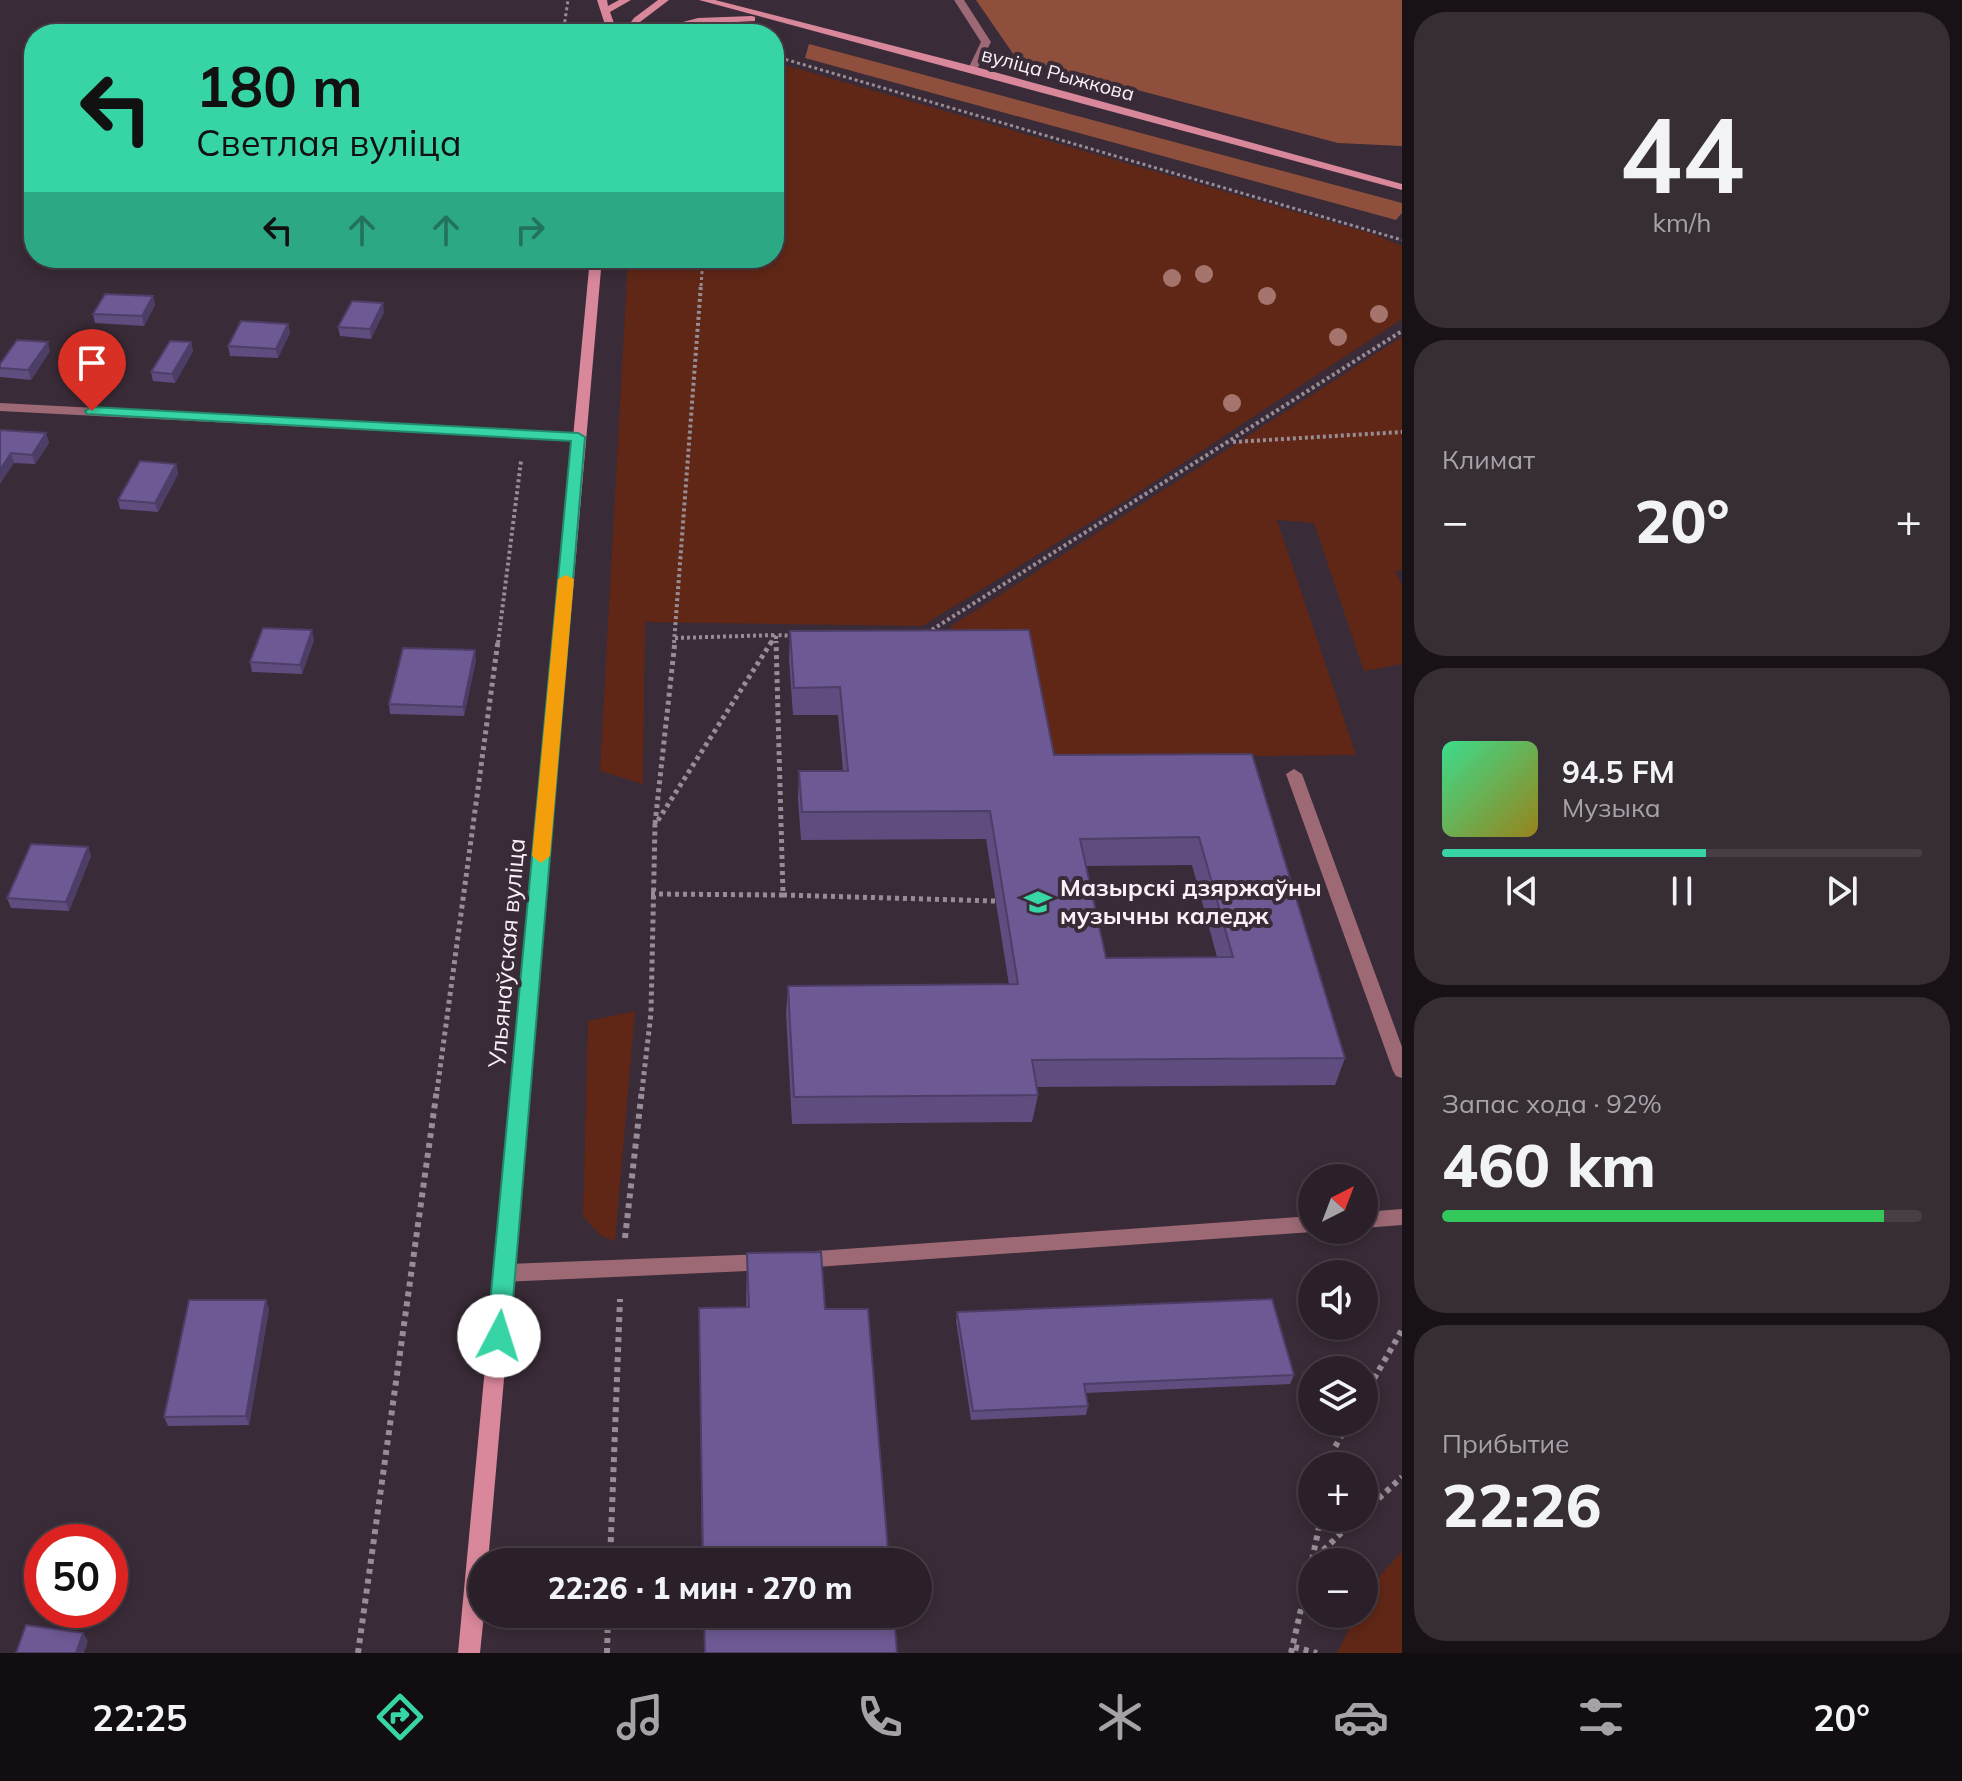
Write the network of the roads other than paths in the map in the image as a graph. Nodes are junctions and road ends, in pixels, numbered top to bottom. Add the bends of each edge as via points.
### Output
1 (602, 0) edge
2 (626, 0) edge
3 (664, 0) edge
4 (704, 0) edge
5 (959, 0) edge
6 (605, 11) junction
7 (776, 18) junction
8 (610, 24) edge
9 (634, 24) edge
10 (685, 24) edge
11 (973, 69) junction
12 (1402, 187) edge
13 (595, 268) edge
14 (0, 407) edge
15 (578, 437) junction
16 (1294, 774) dead end
17 (1402, 1071) edge
18 (1401, 1214) edge
19 (1378, 1218) edge
20 (1298, 1225) edge
21 (505, 1273) junction
22 (469, 1653) edge

1 - 6 main road
2 - 6 main road
3 - 9 main road
4 - 7 main road, вуліца Рыжкова
5 - 11 street via 986,42
6 - 8 main road
7 - 10 main road
7 - 11 main road, вуліца Рыжкова
11 - 12 main road, вуліца Рыжкова
13 - 15 main road, Ульянаўская вуліца
14 - 15 street
15 - 21 main road, Ульянаўская вуліца
16 - 17 street
18 - 19 street
20 - 21 street via 868,1257
21 - 22 main road, Ульянаўская вуліца

